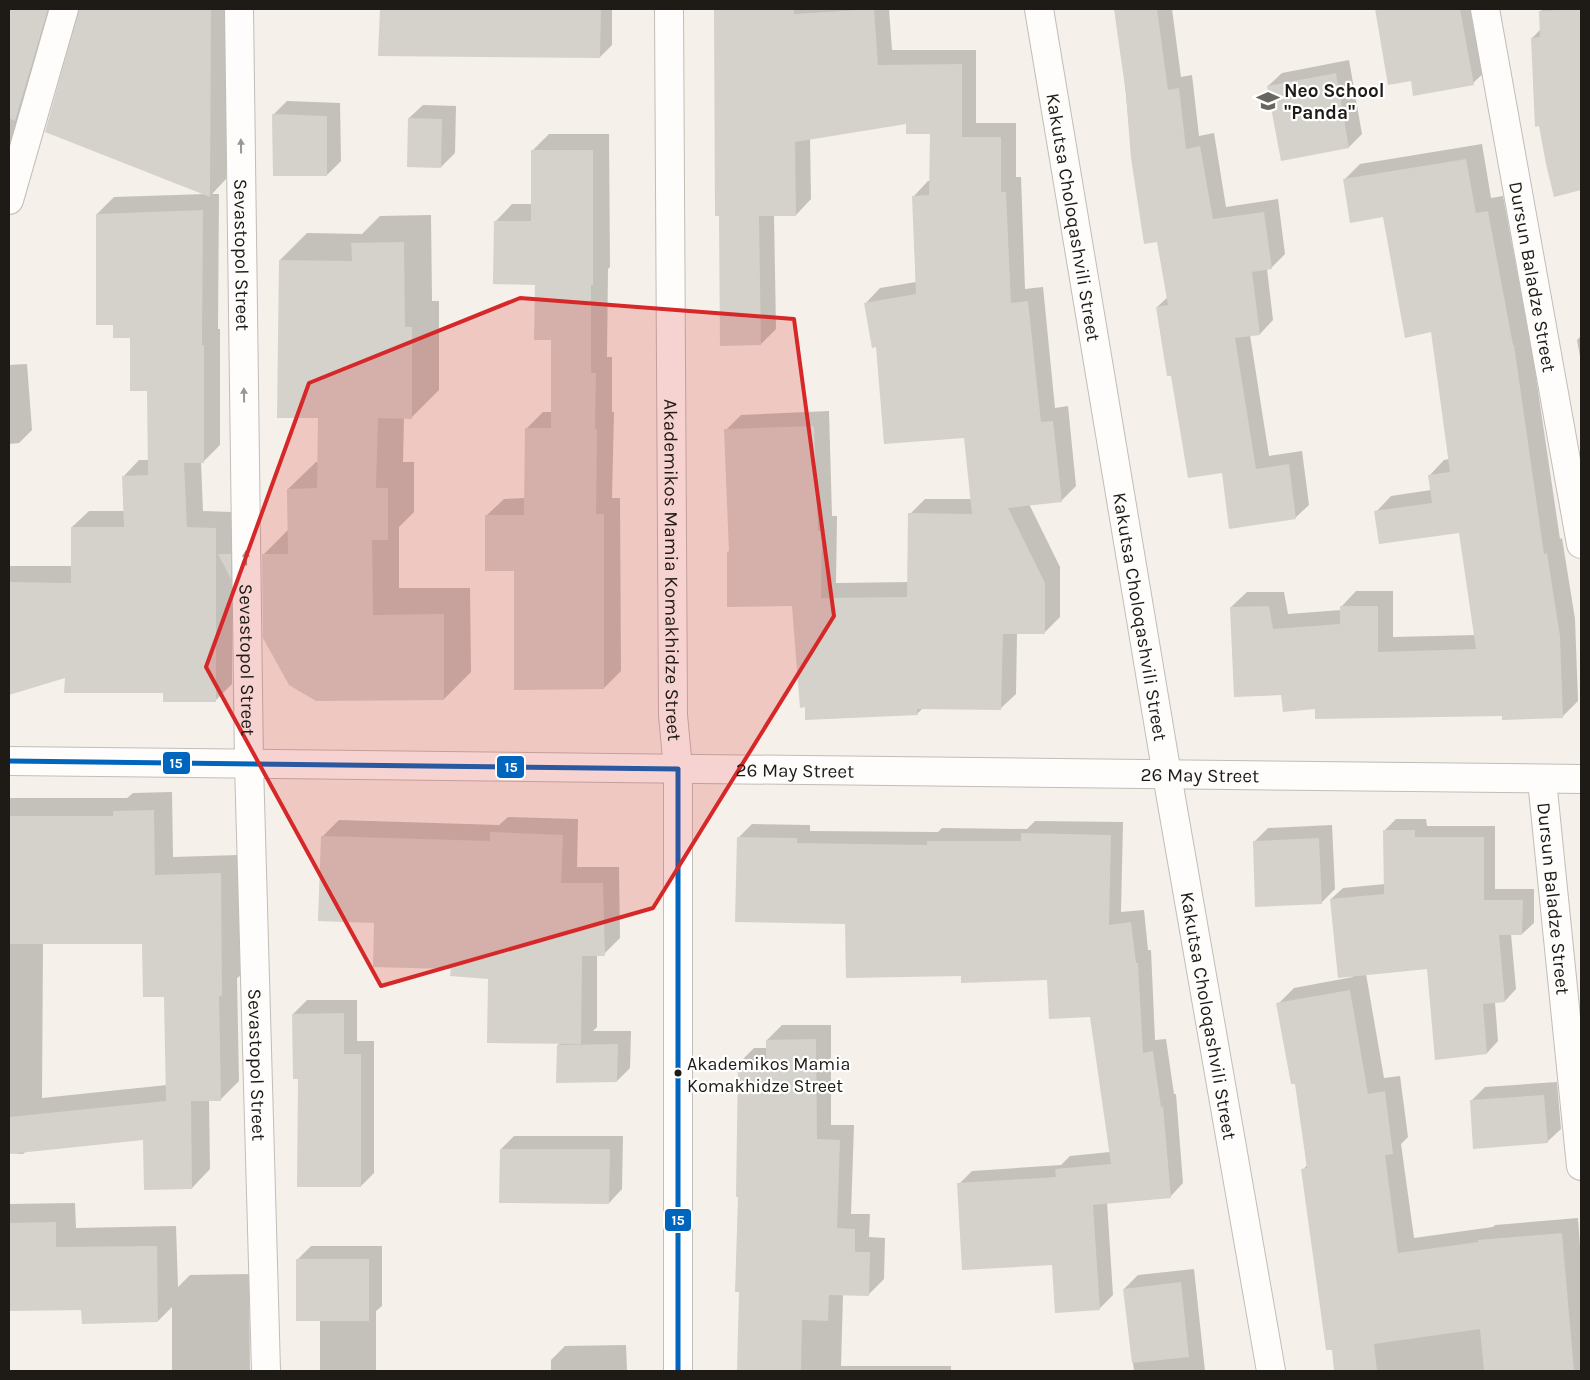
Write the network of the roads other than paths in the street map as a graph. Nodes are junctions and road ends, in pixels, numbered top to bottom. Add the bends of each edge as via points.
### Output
1 (64, 9) edge
2 (239, 9) edge
3 (669, 9) edge
4 (1039, 9) edge
5 (1485, 9) edge
6 (9, 200) edge
7 (1581, 544) edge
8 (9, 761) edge
9 (249, 764) junction
10 (678, 769) junction
11 (1167, 775) junction
12 (1581, 779) edge
13 (1542, 780) junction
14 (1581, 1166) edge
15 (266, 1371) edge
16 (678, 1371) edge
17 (1270, 1371) edge

1 - 6 street
9 -> 2 street, Sevastopol Street
3 - 10 street, Akademikos Mamia Komakhidze Street via 673,715
4 - 11 street, Kakutsa Choloqashvili Street
5 - 7 street, Dursun Baladze Street
8 - 9 street, 26 May Street
9 - 10 street, 26 May Street
9 - 15 street, Sevastopol Street
10 - 11 street, 26 May Street
10 - 16 street, Akademikos Mamia Komakhidze Street
11 - 13 street, 26 May Street
11 - 17 street, Kakutsa Choloqashvili Street
12 - 13 street, 26 May Street
13 - 14 street, Dursun Baladze Street

